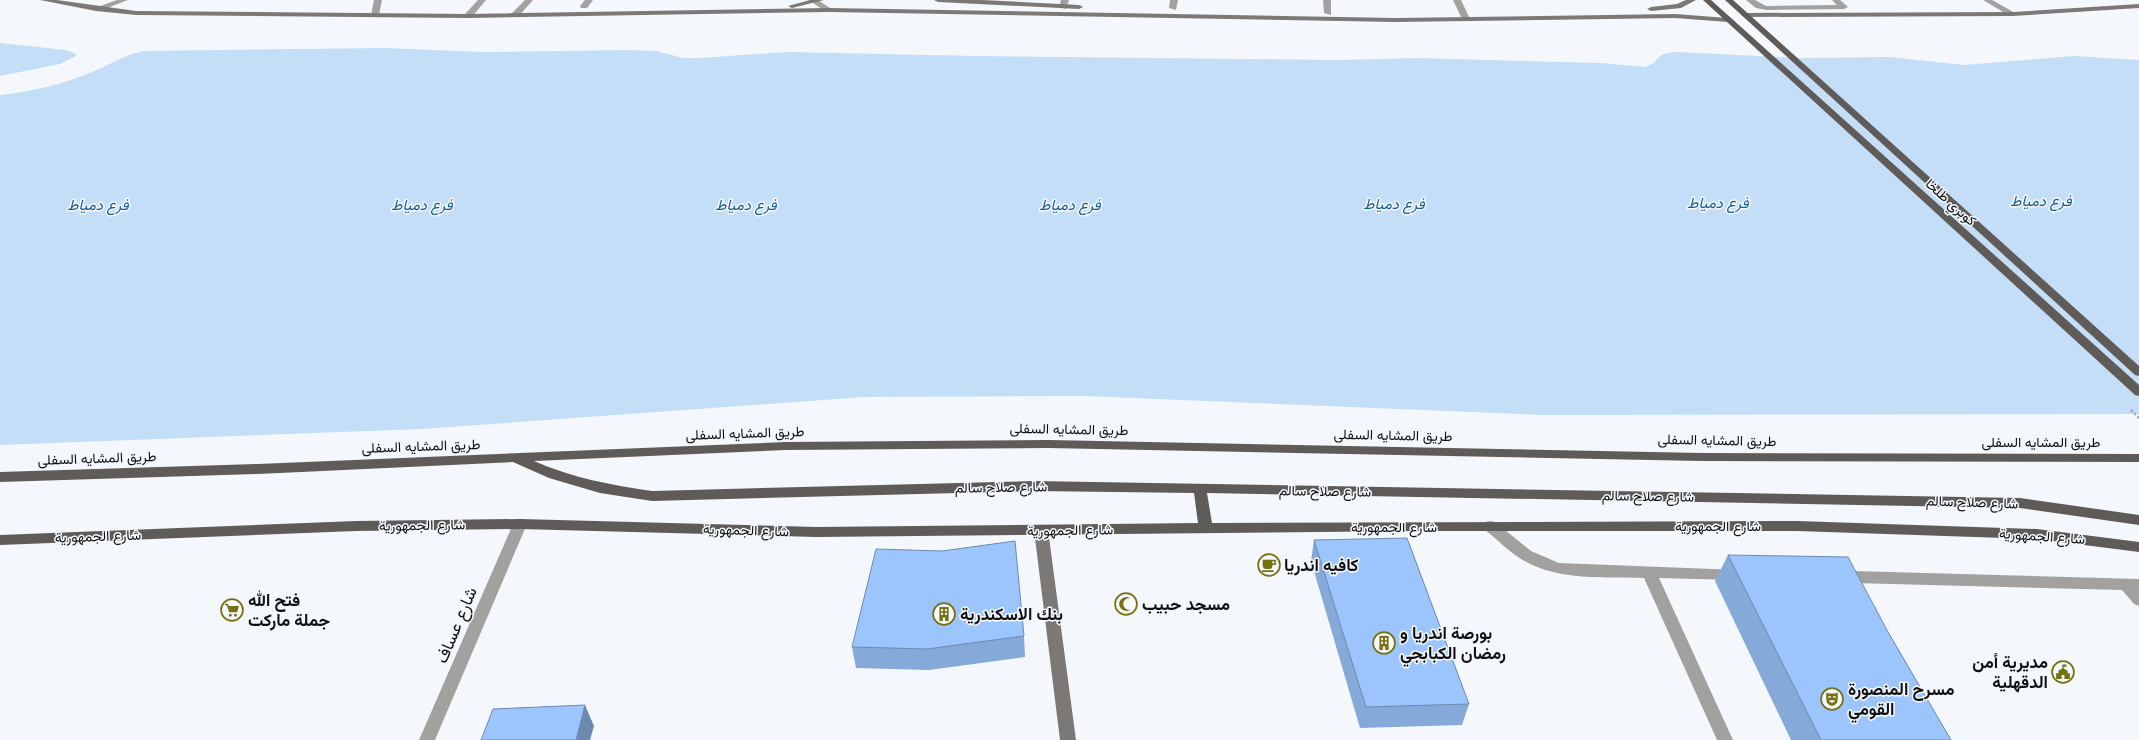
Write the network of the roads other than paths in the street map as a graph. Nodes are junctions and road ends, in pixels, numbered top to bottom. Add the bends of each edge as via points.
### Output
1 (44, 0) edge
2 (124, 0) edge
3 (378, 0) edge
4 (482, 0) edge
5 (529, 0) edge
6 (816, 0) edge
7 (938, 0) edge
8 (1174, 0) edge
9 (1327, 0) edge
10 (1457, 0) edge
11 (1692, 0) edge
12 (1707, 0) edge
13 (1729, 0) edge
14 (1750, 0) edge
15 (1836, 0) edge
16 (1988, 0) edge
17 (1064, 3) edge
18 (2139, 6) edge
19 (1173, 8) junction
20 (1797, 8) junction
21 (96, 9) junction
22 (828, 10) junction
23 (774, 12) junction
24 (1328, 13) junction
25 (2013, 14) junction
26 (374, 15) junction
27 (515, 15) junction
28 (1745, 15) junction
29 (1806, 15) junction
30 (468, 16) junction
31 (1465, 16) junction
32 (1728, 20) junction
33 (2139, 372) edge
34 (2139, 392) edge
35 (515, 458) junction
36 (2139, 458) edge
37 (0, 477) edge
38 (1200, 488) junction
39 (2139, 520) edge
40 (520, 524) junction
41 (1490, 526) junction
42 (1206, 528) junction
43 (1041, 530) junction
44 (0, 540) edge
45 (2139, 547) edge
46 (1649, 572) junction
47 (1751, 574) edge
48 (1837, 577) edge
49 (1853, 577) junction
50 (2133, 585) edge
51 (1861, 591) edge
52 (2139, 600) edge
53 (427, 740) edge
54 (1068, 740) edge
55 (1725, 740) edge

1 - 21 main road
2 - 21 street
3 - 26 street
4 - 30 street
5 - 27 street
6 - 22 street
6 - 23 main road
7 - 17 main road
8 - 19 street
9 - 24 street
10 - 31 street
11 - 31 main road via 1660,9
12 - 32 main road
13 - 28 main road
14 - 20 street via 1766,8
15 - 20 street via 1844,7
16 - 25 street
17 - 19 main road
18 - 25 main road
19 - 24 main road
20 - 29 street
21 - 26 main road via 136,13
22 - 23 main road
22 - 31 main road via 1308,18
23 - 27 main road
24 - 31 main road
25 - 29 main road
26 - 30 main road
27 - 30 main road
28 - 29 main road
28 - 33 main road, كوبري طلخا
31 - 32 main road via 1691,16
32 - 34 main road, كوبري طلخا
35 - 36 main road, طريق المشايه السفلى via 785,446 1049,444 1694,456
35 - 37 main road, طريق المشايه السفلى
35 - 38 main road, شارع صلاح سالم via 554,475 593,486 652,496 1034,486
38 - 39 main road, شارع صلاح سالم via 2020,503
38 - 42 main road
40 - 43 main road, شارع الجمهورية via 816,532
40 - 44 main road, شارع الجمهورية via 356,526
40 - 53 street, شارع عساف
41 - 42 main road, شارع الجمهورية
41 - 45 main road, شارع الجمهورية via 1797,526 2037,534 2117,542
41 - 46 street via 1526,554 1557,568
42 - 43 main road, شارع الجمهورية
43 - 54 main road
46 - 47 street
46 - 55 street
48 - 49 street
49 - 50 street
49 - 51 street
50 - 52 street

